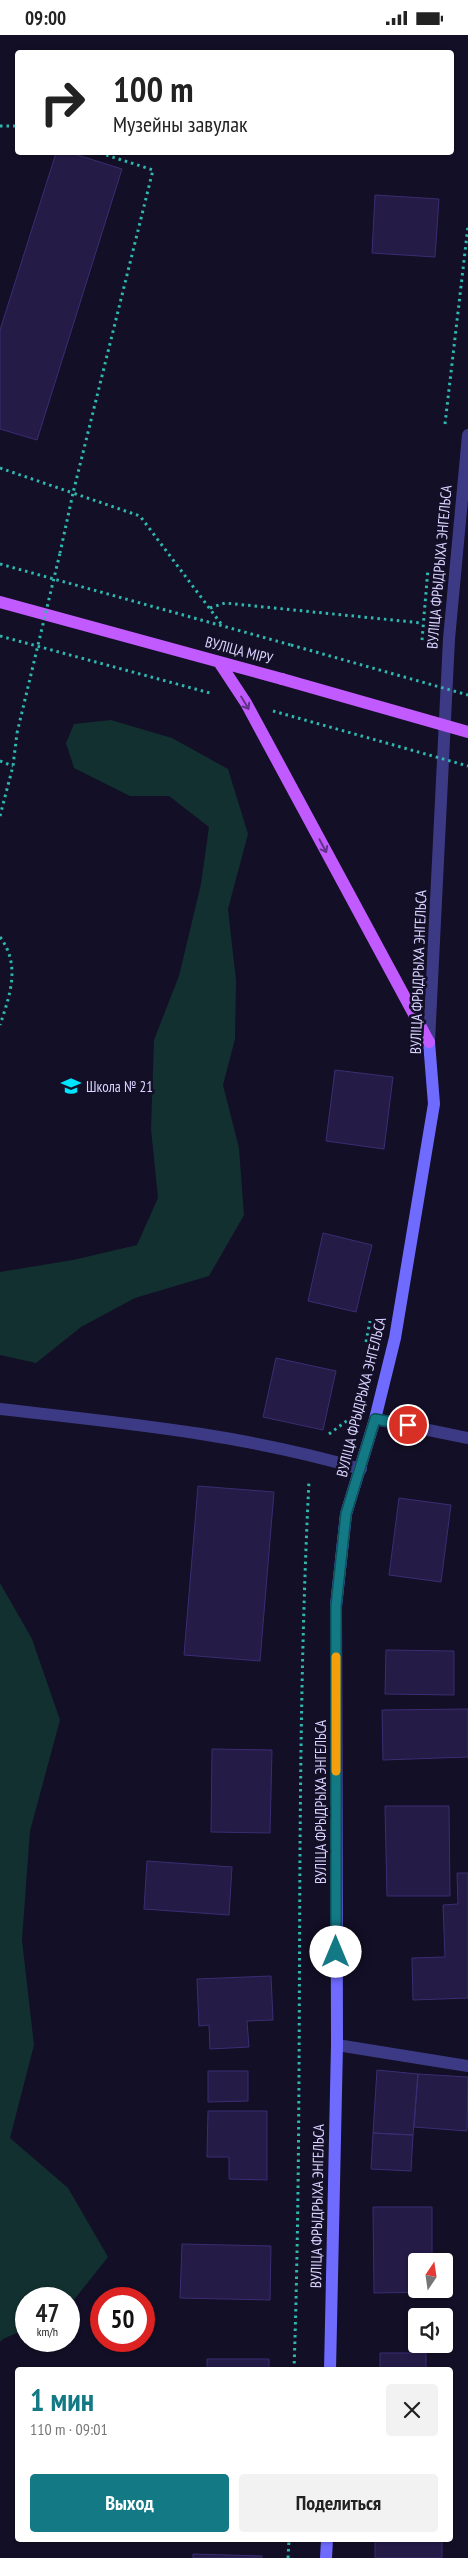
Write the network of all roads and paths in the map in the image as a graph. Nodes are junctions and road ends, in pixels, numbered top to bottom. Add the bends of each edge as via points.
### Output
1 (0, 126) edge
2 (15, 126) edge
3 (106, 155) edge
4 (468, 226) edge
5 (444, 434) dead end
6 (468, 435) edge
7 (0, 468) edge
8 (73, 493) junction
9 (429, 563) dead end
10 (0, 564) edge
11 (0, 602) edge
12 (210, 608) junction
13 (422, 623) junction
14 (222, 625) junction
15 (0, 636) edge
16 (422, 641) dead end
17 (219, 662) junction
18 (422, 680) dead end
19 (422, 689) dead end
20 (468, 695) edge
21 (246, 703) junction
22 (468, 732) edge
23 (421, 746) dead end
24 (421, 756) dead end
25 (0, 761) edge
26 (13, 765) junction
27 (468, 766) edge
28 (0, 816) edge
29 (0, 937) edge
30 (0, 1025) edge
31 (429, 1042) junction
32 (372, 1313) dead end
33 (364, 1351) dead end
34 (0, 1409) edge
35 (351, 1419) dead end
36 (375, 1419) junction
37 (468, 1438) edge
38 (310, 1454) junction
39 (360, 1469) junction
40 (337, 2045) junction
41 (468, 2066) edge
42 (294, 2367) edge
43 (330, 2367) edge
44 (289, 2542) edge
45 (327, 2542) edge
46 (288, 2558) edge
47 (326, 2558) edge

1 - 2 path
3 - 8 path via 153,170
4 - 5 path
6 - 31 street, ВУЛІЦА ФРЫДРЫХА ЭНГЕЛЬСА via 448,639
7 - 8 path
8 - 12 path via 140,515
8 - 26 path, bridge via 17,733
9 - 13 path
10 - 14 path
11 - 17 main road, ВУЛІЦА МІРУ
12 - 13 path via 224,603
12 - 14 path
13 - 16 path
14 - 20 path, bridge
15 - 21 path
17 -> 21 main road
17 - 22 main road, ВУЛІЦА МІРУ, bridge
18 - 19 path
21 - 27 path, bridge
21 -> 31 main road
23 - 24 path
25 - 26 path
26 - 28 path
29 - 30 path via 10,950 12,989
31 - 36 main road, ВУЛІЦА ФРЫДРЫХА ЭНГЕЛЬСА via 434,1104 395,1338
32 - 33 path
34 - 38 street via 190,1431
35 - 38 path via 333,1433 317,1436
36 - 37 street
36 - 39 main road, ВУЛІЦА ФРЫДРЫХА ЭНГЕЛЬСА
38 - 39 street
38 - 42 path via 304,1589
39 - 40 main road, ВУЛІЦА ФРЫДРЫХА ЭНГЕЛЬСА via 346,1514 336,1606
40 - 41 street
40 - 43 main road, ВУЛІЦА ФРЫДРЫХА ЭНГЕЛЬСА
44 - 46 path
45 - 47 main road

